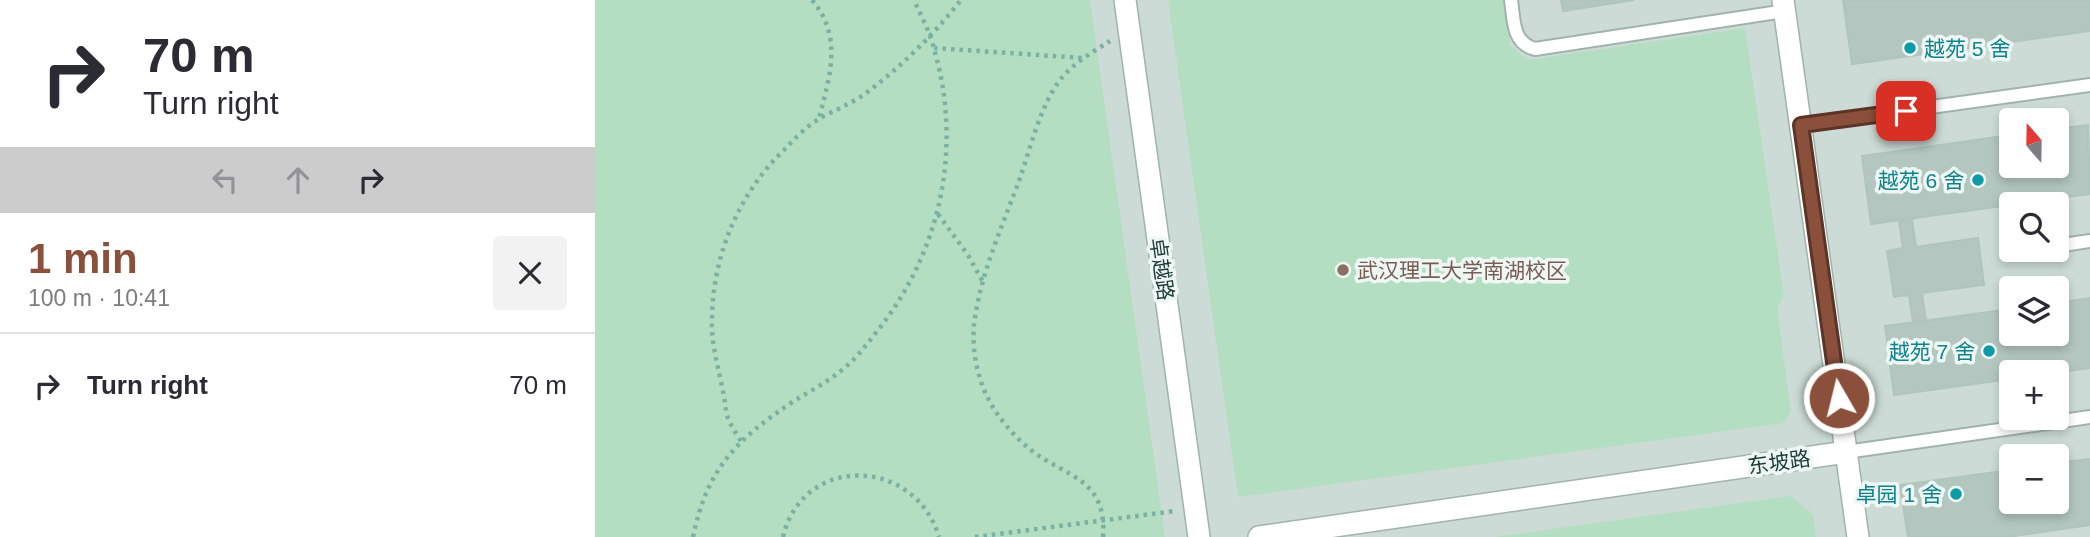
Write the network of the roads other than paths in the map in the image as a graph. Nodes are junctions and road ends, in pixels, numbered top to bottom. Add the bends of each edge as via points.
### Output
1 (1125, 0) edge
2 (1511, 0) edge
3 (1784, 5) edge
4 (2090, 85) edge
5 (1801, 125) junction
6 (2090, 242) edge
7 (2069, 244) edge
8 (2090, 417) edge
9 (1846, 452) junction
10 (1199, 537) edge
11 (1259, 537) edge
12 (1858, 537) edge

1 - 10 street, 卓越路
2 - 3 lane via 1517,36 1535,49
3 - 5 street
4 - 5 lane
5 - 9 street
6 - 7 lane
8 - 9 lane
9 - 11 street, 东坡路
9 - 12 street

